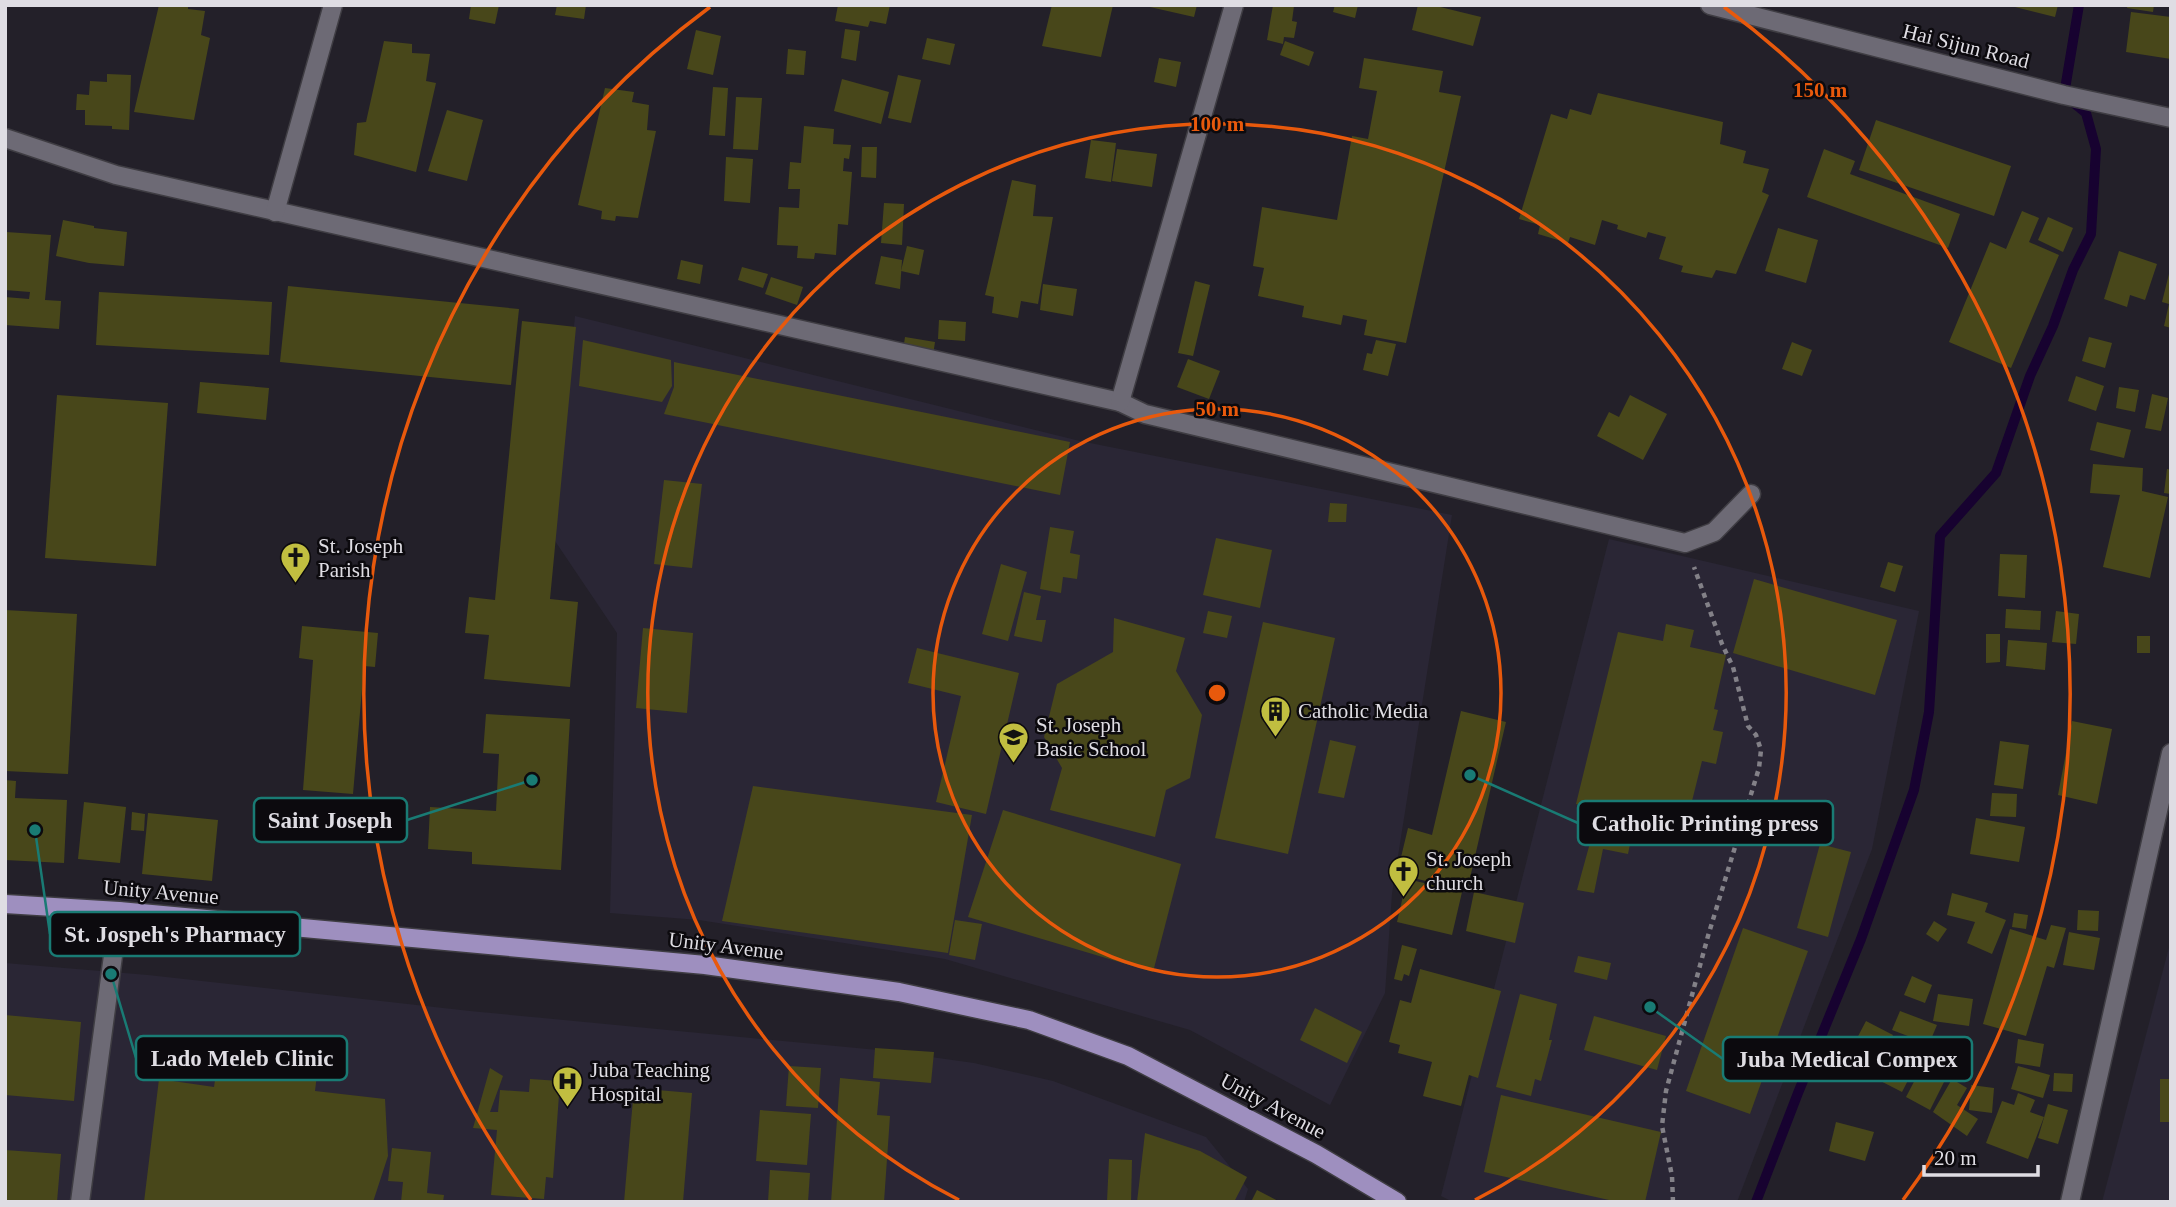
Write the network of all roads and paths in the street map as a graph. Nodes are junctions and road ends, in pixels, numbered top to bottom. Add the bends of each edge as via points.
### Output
1 (332, 5) edge
2 (1234, 5) edge
3 (1710, 5) edge
4 (2171, 118) edge
5 (5, 138) edge
6 (275, 212) junction
7 (1120, 402) junction
8 (1751, 494) dead end
9 (1685, 543) junction
10 (2171, 753) edge
11 (5, 904) edge
12 (119, 911) junction
13 (80, 1202) edge
14 (1397, 1202) edge
15 (1673, 1202) edge
16 (2070, 1202) edge

1 - 6 street
2 - 7 street
3 - 4 street, Hai Sijun Road
5 - 6 street via 116,175
6 - 7 street
7 - 9 street via 1145,414
8 - 9 street via 1714,532
9 - 15 path via 1733,667 1748,726 1761,750 1666,1091 1662,1126
10 - 16 street
11 - 12 main road, Unity Avenue
12 - 13 street
12 - 14 main road, Unity Avenue via 705,965 899,992 1029,1020 1128,1056 1316,1154

